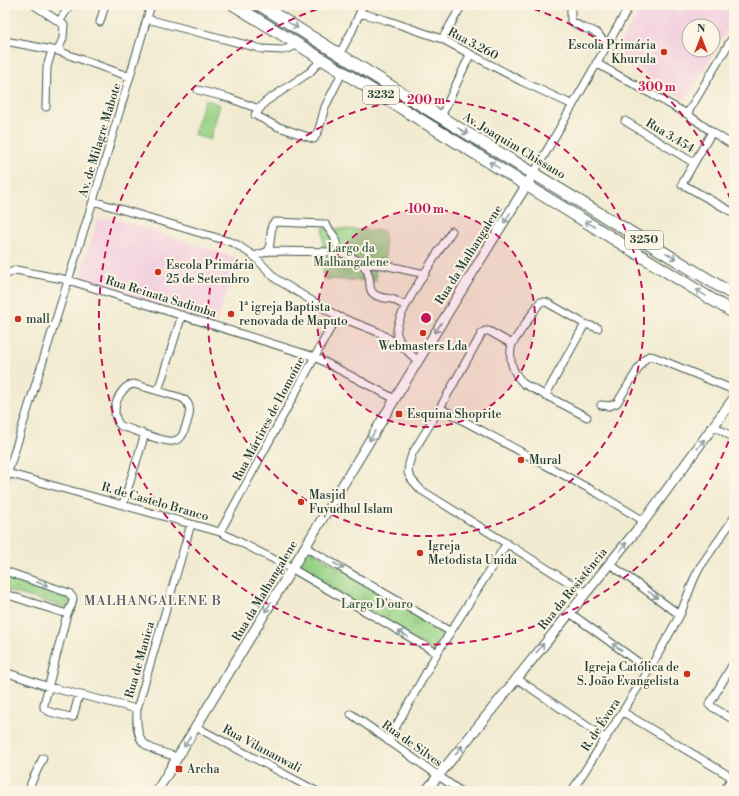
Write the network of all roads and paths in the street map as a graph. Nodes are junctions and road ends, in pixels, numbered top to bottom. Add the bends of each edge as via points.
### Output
1 (34, 5) edge
2 (70, 5) edge
3 (105, 5) edge
4 (151, 5) edge
5 (234, 5) edge
6 (260, 5) edge
7 (363, 5) edge
8 (462, 5) edge
9 (571, 5) edge
10 (630, 5) edge
11 (360, 13) junction
12 (147, 19) junction
13 (59, 22) junction
14 (100, 22) dead end
15 (734, 35) edge
16 (442, 40) junction
17 (5, 41) edge
18 (298, 44) junction
19 (607, 45) junction
20 (55, 50) junction
21 (340, 53) junction
22 (470, 55) junction
23 (322, 59) junction
24 (596, 63) junction
25 (343, 71) junction
26 (130, 77) junction
27 (198, 90) dead end
28 (573, 104) junction
29 (46, 107) dead end
30 (259, 109) junction
31 (687, 114) junction
32 (440, 117) junction
33 (625, 121) dead end
34 (712, 132) junction
35 (734, 146) edge
36 (694, 163) junction
37 (534, 173) junction
38 (527, 185) junction
39 (93, 201) junction
40 (734, 213) edge
41 (452, 231) dead end
42 (270, 251) junction
43 (339, 252) junction
44 (254, 256) junction
45 (362, 264) junction
46 (425, 274) junction
47 (5, 275) edge
48 (68, 280) junction
49 (734, 295) edge
50 (406, 306) junction
51 (734, 313) edge
52 (182, 316) junction
53 (337, 316) junction
54 (585, 324) junction
55 (598, 328) dead end
56 (512, 344) junction
57 (404, 348) junction
58 (315, 357) junction
59 (418, 360) junction
60 (734, 390) edge
61 (158, 391) junction
62 (545, 396) junction
63 (734, 398) edge
64 (394, 401) junction
65 (601, 404) dead end
66 (440, 408) junction
67 (586, 417) dead end
68 (714, 426) junction
69 (146, 434) junction
70 (734, 438) edge
71 (7, 473) junction
72 (5, 482) edge
73 (123, 504) junction
74 (734, 518) edge
75 (644, 521) junction
76 (191, 524) junction
77 (220, 532) junction
78 (508, 543) junction
79 (305, 547) junction
80 (610, 564) junction
81 (291, 568) junction
82 (5, 571) edge
83 (5, 594) edge
84 (586, 594) junction
85 (570, 613) junction
86 (67, 614) junction
87 (680, 615) junction
88 (451, 632) junction
89 (437, 653) junction
90 (734, 662) edge
91 (649, 670) junction
92 (5, 672) edge
93 (516, 678) junction
94 (48, 687) junction
95 (79, 695) junction
96 (137, 709) junction
97 (623, 712) junction
98 (351, 714) dead end
99 (734, 720) edge
100 (196, 727) junction
101 (606, 739) junction
102 (388, 741) junction
103 (177, 757) junction
104 (43, 758) dead end
105 (438, 776) junction
106 (733, 777) edge
107 (30, 791) edge
108 (158, 791) edge
109 (316, 791) edge
110 (426, 791) edge
111 (460, 791) edge
112 (572, 791) edge
113 (724, 791) edge

1 - 13 street
2 - 13 street
3 - 14 street
4 - 12 street, Av. de Milagre Mabote
5 - 18 main road, 3232
6 -> 21 main road, Av. Joaquim Chissano / 3250
7 - 11 street
8 - 16 street
9 - 19 street via 571,21 597,33
10 - 19 street
11 - 16 street, Rua 3.260
11 - 21 street
12 - 18 street via 262,49 282,50
12 - 26 street, Av. de Milagre Mabote
13 - 20 street via 65,26
15 - 31 street
16 - 22 street, Rua 3.260
17 - 20 street
18 - 23 main road, 3232
19 - 24 street
20 - 26 street
20 - 29 street via 47,67
21 - 32 main road, Av. Joaquim Chissano / 3250
22 - 28 street, Rua 3.260
22 - 32 street
23 - 25 main road, 3232
23 - 30 street via 310,72 265,102
24 - 28 street
24 - 31 street
25 - 30 street via 325,107 314,139 256,116
38 -> 25 main road, 3232
26 - 39 street, Av. de Milagre Mabote
27 - 30 street
28 - 37 street
31 - 34 street
32 -> 37 main road, Av. Joaquim Chissano / 3250
33 - 36 street, Rua 3.454
34 - 35 street
34 - 36 street, Rua 3.454
36 - 40 street via 682,184
37 - 38 street, Rua da Malhangalene
37 -> 49 main road, Av. Joaquim Chissano / 3250
51 -> 38 main road
38 -> 59 street, Rua da Malhangalene
39 - 44 street via 234,243
39 - 48 street, Av. de Milagre Mabote
41 - 46 street
42 - 43 street
42 - 43 street via 272,225 276,222 325,224 334,236
42 - 44 street
43 - 45 street
44 - 53 street via 276,279
45 - 46 street via 384,265
45 - 50 street via 369,276 372,293
46 - 50 street
47 - 48 street, Rua Reinata Sadimba via 16,270
48 - 52 street, Rua Reinata Sadimba
48 - 71 street, Av. de Milagre Mabote
50 - 57 street via 398,322 397,333
52 - 58 street, Rua Reinata Sadimba
52 - 61 street
53 - 57 street via 378,332
53 - 58 street, Rua Mártires de Homoíne
54 - 55 street
54 - 56 street via 546,302 540,302
54 - 62 street
56 - 62 street via 510,361 517,377 527,387
56 - 66 street via 489,331 482,333
57 - 59 street
58 - 64 street, Rua Reinata Sadimba
58 - 77 street, Rua Mártires de Homoíne
59 - 64 street, Rua da Malhangalene
60 - 65 street via 650,356 643,361 617,403 609,406
61 - 69 street via 129,385 122,390 114,412 121,426
61 - 69 street via 182,398 188,403 190,411 184,434 178,440 169,441
62 - 67 street
63 - 68 street, Rua da Resistência
64 -> 79 street, Rua da Malhangalene
66 - 75 street
66 - 78 street via 412,454 408,473 421,490
68 - 70 street
75 -> 68 street, Rua da Resistência
69 - 73 street
71 - 72 street, Av. de Milagre Mabote
71 - 73 street, R. de Castelo Branco
73 - 76 street, R. de Castelo Branco
74 - 87 street, R. de Évora via 697,573
80 -> 75 street, Rua da Resistência
76 - 77 street, R. de Castelo Branco
76 - 96 street, Rua de Manica
77 - 81 street, R. de Castelo Branco
78 - 84 street
78 - 88 street
79 - 81 street, Rua da Malhangalene
79 -> 88 street
80 - 84 street, Rua da Resistência
80 -> 87 street
89 -> 81 street
81 -> 100 street, Rua da Malhangalene
82 -> 86 street via 68,593 73,598
83 - 86 street
84 - 85 street, Rua da Resistência
91 -> 85 street
93 -> 85 street, Rua da Resistência
86 - 94 street
87 - 91 street, R. de Évora
88 - 89 street
89 - 102 street
90 - 99 street via 709,705
91 - 97 street, R. de Évora
92 - 94 street
93 - 101 street
105 -> 93 street, Rua da Resistência
94 - 95 street
94 - 95 street via 44,706 50,712 73,716
95 - 96 street
96 - 103 street, Rua de Manica via 137,733 144,744
97 - 101 street, R. de Évora
97 - 106 street
98 - 102 street, Rua de Silves
100 -> 103 street, Rua da Malhangalene
100 - 109 street, Rua Vilananwali
101 - 112 street, R. de Évora
102 - 105 street, Rua de Silves
103 - 108 street, Rua da Malhangalene
104 - 107 street via 31,782
105 - 110 street, Rua da Resistência
105 - 111 street, Rua de Silves
106 - 113 street

